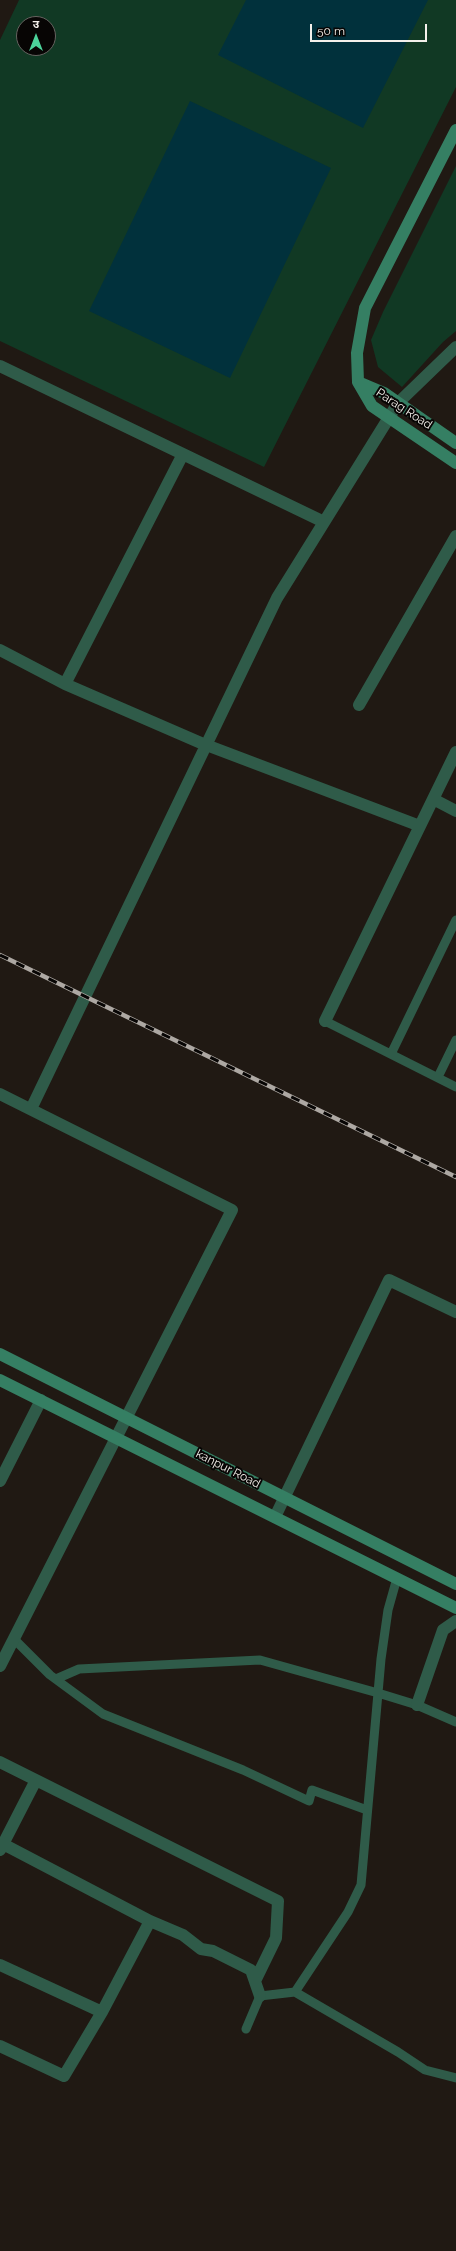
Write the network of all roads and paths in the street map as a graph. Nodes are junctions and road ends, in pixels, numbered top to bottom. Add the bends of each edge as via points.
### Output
1 (456, 130) edge
2 (456, 347) edge
3 (0, 366) edge
4 (358, 382) junction
5 (398, 403) junction
6 (388, 417) junction
7 (456, 443) edge
8 (183, 454) junction
9 (456, 463) edge
10 (324, 522) junction
11 (456, 536) edge
12 (0, 650) edge
13 (66, 684) junction
14 (359, 705) dead end
15 (207, 744) junction
16 (456, 752) edge
17 (433, 799) junction
18 (456, 811) edge
19 (420, 826) junction
20 (456, 920) edge
21 (453, 934) edge
22 (325, 1021) joint
23 (456, 1040) edge
24 (391, 1054) junction
25 (438, 1077) junction
26 (456, 1087) edge
27 (0, 1094) edge
28 (31, 1109) junction
29 (456, 1312) edge
30 (0, 1354) edge
31 (0, 1380) edge
32 (40, 1400) junction
33 (125, 1418) junction
34 (115, 1438) junction
35 (0, 1481) edge
36 (284, 1498) junction
37 (274, 1517) junction
38 (397, 1578) junction
39 (456, 1584) edge
40 (456, 1608) edge
41 (456, 1621) edge
42 (14, 1638) junction
43 (4, 1650) edge
44 (0, 1666) edge
45 (56, 1679) junction
46 (378, 1692) junction
47 (417, 1705) junction
48 (456, 1722) edge
49 (0, 1762) edge
50 (36, 1780) junction
51 (368, 1810) junction
52 (1, 1847) edge
53 (150, 1920) junction
54 (0, 1965) edge
55 (255, 1981) junction
56 (295, 1992) junction
57 (260, 1996) junction
58 (102, 2012) junction
59 (246, 2029) dead end
60 (0, 2046) edge
61 (456, 2078) edge

1 - 4 street via 365,308 357,353
2 - 5 street
3 - 8 street
4 - 5 street, Parag Road via 384,393
4 - 6 street, Parag Road via 372,406
5 - 6 street
5 - 7 street, Parag Road
6 - 9 street, Parag Road
6 - 10 street
8 - 10 street
8 - 13 street
10 - 15 street via 277,598
11 - 14 street
12 - 13 street
13 - 15 street
15 - 19 street
15 - 28 street
16 - 17 street
17 - 18 street
17 - 19 street
19 - 22 street
20 - 21 lane
21 - 24 lane
22 - 24 lane
23 - 25 lane
24 - 25 lane
25 - 26 lane
27 - 28 street
28 - 33 street via 232,1210
29 - 36 street via 389,1280
30 - 33 street, kanpur Road
31 - 32 street
32 - 34 street
32 - 35 street
33 - 34 street
33 - 36 street, kanpur Road
34 - 37 street
34 - 42 street
36 - 37 street
36 - 39 street, kanpur Road
37 - 38 street
38 - 40 street
38 - 46 lane via 388,1610
41 - 47 street via 443,1630
42 - 43 street
42 - 45 lane
43 - 44 street
45 - 46 lane via 78,1669 260,1660
45 - 51 lane via 103,1714 243,1770 290,1793 310,1801 312,1790
46 - 47 lane
46 - 51 lane
47 - 48 lane
49 - 50 street
50 - 52 street
50 - 55 street via 278,1900 276,1938
51 - 56 lane via 361,1885 348,1912
52 - 53 street
53 - 55 street via 183,1935 201,1949 213,1951 251,1970
53 - 58 street
54 - 58 street
55 - 57 street
56 - 57 lane
56 - 61 lane via 425,2070
57 - 59 lane
58 - 60 street via 64,2076

